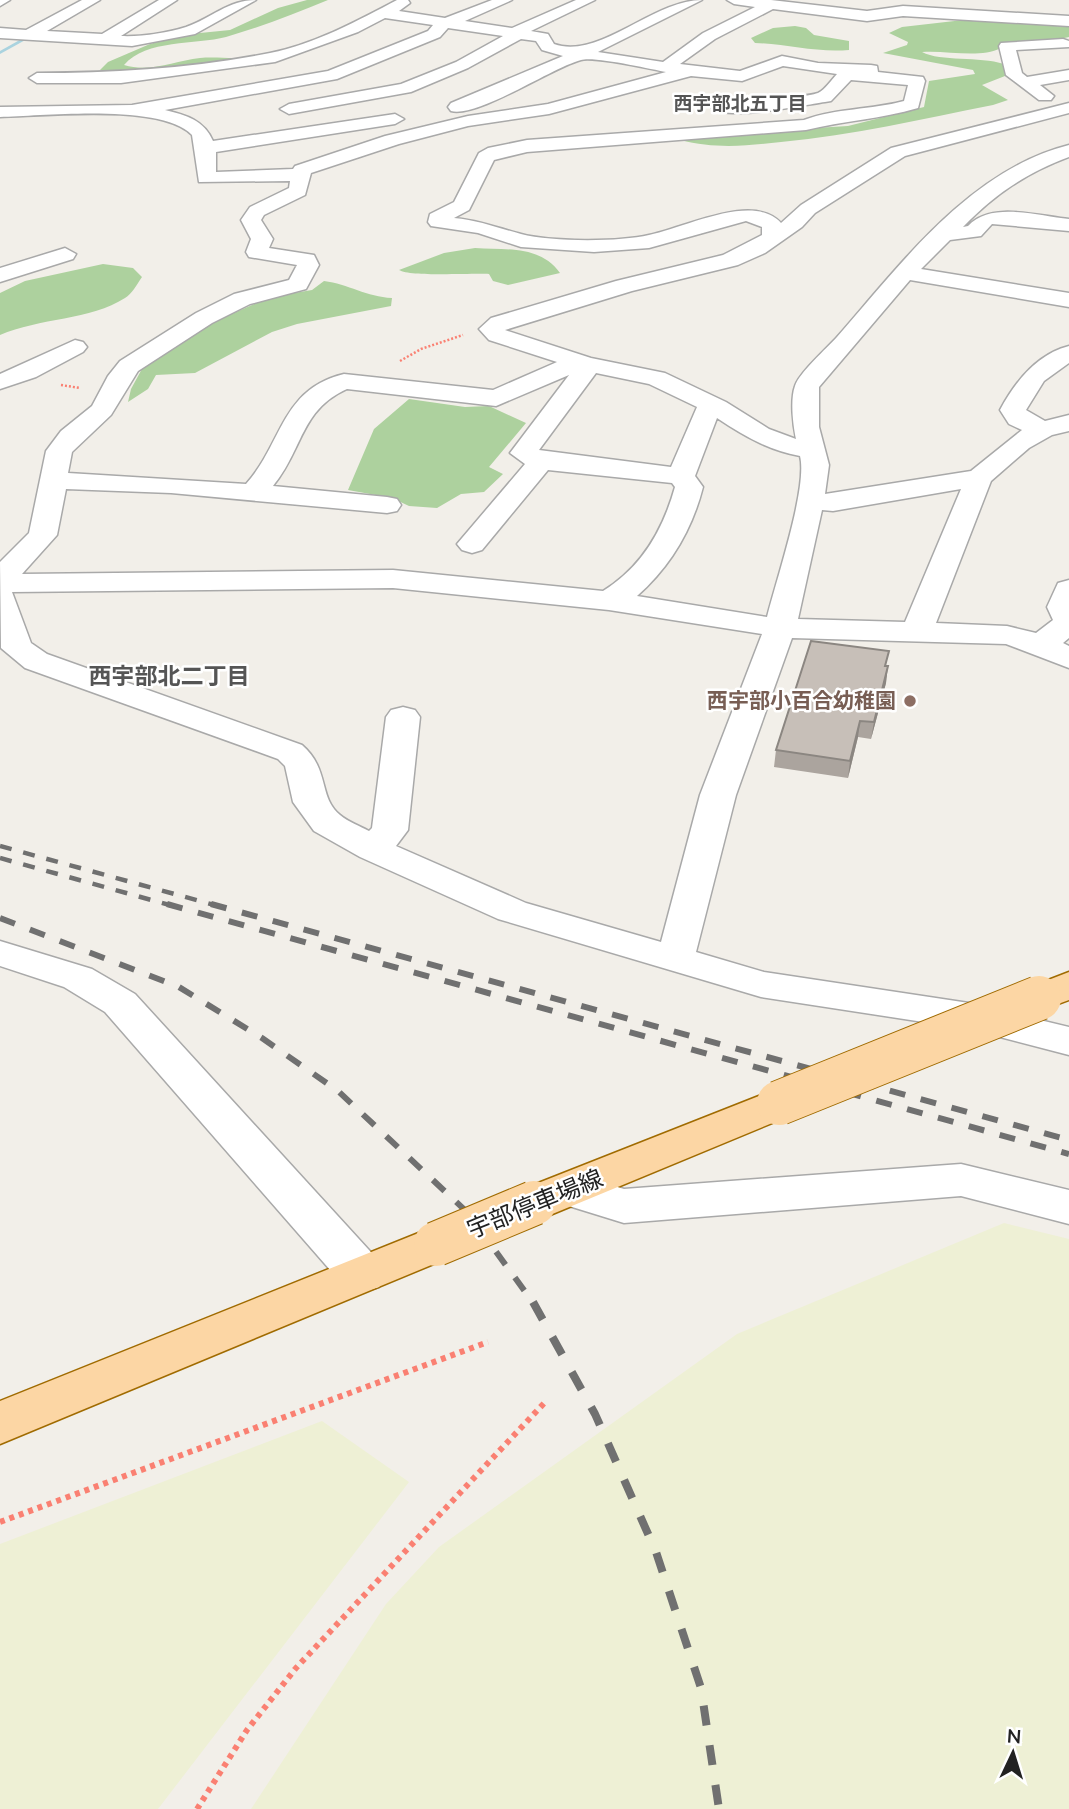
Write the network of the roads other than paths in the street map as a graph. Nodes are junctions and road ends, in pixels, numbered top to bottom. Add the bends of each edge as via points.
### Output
1 (93, 0) edge
2 (170, 0) edge
3 (249, 0) edge
4 (410, 0) edge
5 (505, 0) edge
6 (588, 0) edge
7 (695, 0) edge
8 (740, 0) edge
9 (824, 0) edge
10 (770, 5) junction
11 (897, 5) edge
12 (808, 9) junction
13 (380, 13) junction
14 (1069, 21) edge
15 (448, 22) junction
16 (0, 33) edge
17 (517, 33) junction
18 (30, 34) junction
19 (104, 38) junction
20 (1069, 47) edge
21 (297, 51) junction
22 (580, 54) junction
23 (667, 66) junction
24 (349, 68) junction
25 (693, 70) junction
26 (908, 74) dead end
27 (1069, 75) edge
28 (1024, 83) junction
29 (405, 88) junction
30 (783, 104) junction
31 (459, 107) junction
32 (720, 107) dead end
33 (1069, 108) edge
34 (134, 110) junction
35 (0, 112) edge
36 (270, 112) dead end
37 (489, 117) junction
38 (820, 120) junction
39 (219, 121) dead end
40 (194, 125) junction
41 (312, 134) junction
42 (508, 140) junction
43 (206, 148) junction
44 (1069, 151) edge
45 (353, 153) junction
46 (300, 175) junction
47 (1069, 225) edge
48 (944, 234) junction
49 (775, 236) junction
50 (594, 246) junction
51 (65, 254) dead end
52 (905, 273) junction
53 (0, 275) edge
54 (624, 286) junction
55 (1069, 300) edge
56 (75, 347) dead end
57 (1069, 353) edge
58 (586, 364) junction
59 (0, 382) edge
60 (717, 407) junction
61 (1056, 426) edge
62 (811, 450) junction
63 (541, 461) junction
64 (681, 476) junction
65 (979, 478) junction
66 (51, 481) junction
67 (254, 491) junction
68 (810, 501) junction
69 (387, 505) dead end
70 (472, 544) dead end
71 (0, 581) edge
72 (1069, 589) edge
73 (0, 597) edge
74 (610, 601) junction
75 (1069, 621) edge
76 (780, 628) junction
77 (917, 632) junction
78 (1041, 644) junction
79 (1069, 658) edge
80 (36, 661) junction
81 (0, 668) edge
82 (403, 717) dead end
83 (373, 849) junction
84 (671, 959) junction
85 (7, 966) edge
86 (1054, 991) edge
87 (1069, 1041) edge
88 (553, 1196) junction
89 (1069, 1207) edge
90 (362, 1274) junction
91 (0, 1423) edge

1 - 18 street
2 - 19 street
3 - 19 street via 190,31 132,40
4 - 13 street
5 - 15 street
6 - 17 street
7 - 22 street
8 - 10 street
9 - 12 street
10 - 12 street
10 - 23 street via 709,36
11 - 12 street via 867,16
11 - 14 street
13 - 15 street
13 - 21 street
15 - 17 street
15 - 24 street via 421,40
16 - 18 street
17 - 22 street via 542,37 548,47
17 - 29 street via 462,65
18 - 19 street
19 - 21 street via 31,80 121,78 237,64
20 - 28 street via 1007,46 1014,75
21 - 24 street
22 - 23 street
22 - 31 street
23 - 25 street
24 - 29 street
24 - 34 street via 306,81
25 - 26 street via 742,76 782,61
25 - 37 street via 581,102
27 - 28 street
28 - 33 street
29 - 31 street
29 - 36 street
30 - 32 street
30 - 38 street
30 - 38 street via 825,97 843,77 851,75 917,81 912,104 907,107
31 - 37 street
31 - 41 street
33 - 49 street via 898,152 808,209
34 - 35 street
34 - 40 street
37 - 42 street
37 - 45 street
38 - 42 street via 806,125 674,135
39 - 40 street
40 - 43 street
41 - 43 street
41 - 45 street
42 - 50 street via 486,157 462,206 438,222 481,228 521,241
43 - 46 street via 206,178
44 - 48 street via 1025,167 1003,181
45 - 46 street via 302,170
46 - 66 street via 298,191 257,211 251,220 262,239 257,252 306,260 298,284 242,299 129,366 103,410 59,451
47 - 48 street via 993,218 985,219 974,232
48 - 52 street
49 - 50 street via 772,223 745,215 649,242
49 - 54 street via 730,260
50 - 54 street
51 - 53 street
52 - 55 street
52 - 62 street via 807,386 804,406
54 - 58 street via 491,329 542,352
56 - 59 street
57 - 61 street via 1046,365 1023,388 1013,410 1018,419
58 - 60 street via 656,378
58 - 63 street via 523,453
58 - 67 street via 567,367 496,398 372,382 344,381 323,389 297,414 276,464
60 - 62 street via 784,446
60 - 64 street via 707,411
61 - 65 street via 1020,443
62 - 68 street via 816,465
63 - 64 street
63 - 70 street
64 - 74 street via 689,487 684,511 662,550
65 - 68 street via 833,502
65 - 77 street
66 - 67 street
66 - 71 street via 43,535
67 - 69 street
68 - 76 street
71 - 74 street via 393,579
72 - 75 street via 1062,607
73 - 80 street via 17,648
74 - 76 street
75 - 78 street
76 - 77 street
76 - 84 street via 718,795
77 - 78 street via 1007,635
78 - 79 street
80 - 81 street
80 - 83 street via 290,752 302,763 312,802 327,823
82 - 83 street via 390,830
83 - 84 street via 512,911
84 - 87 street via 761,984 969,1017
85 - 90 street via 100,986 120,1003
86 - 88 main road, 宇部停車場線, bridge
88 - 89 street via 624,1206 961,1180
88 - 90 main road, 宇部停車場線, bridge
90 - 91 main road, 宇部停車場線

